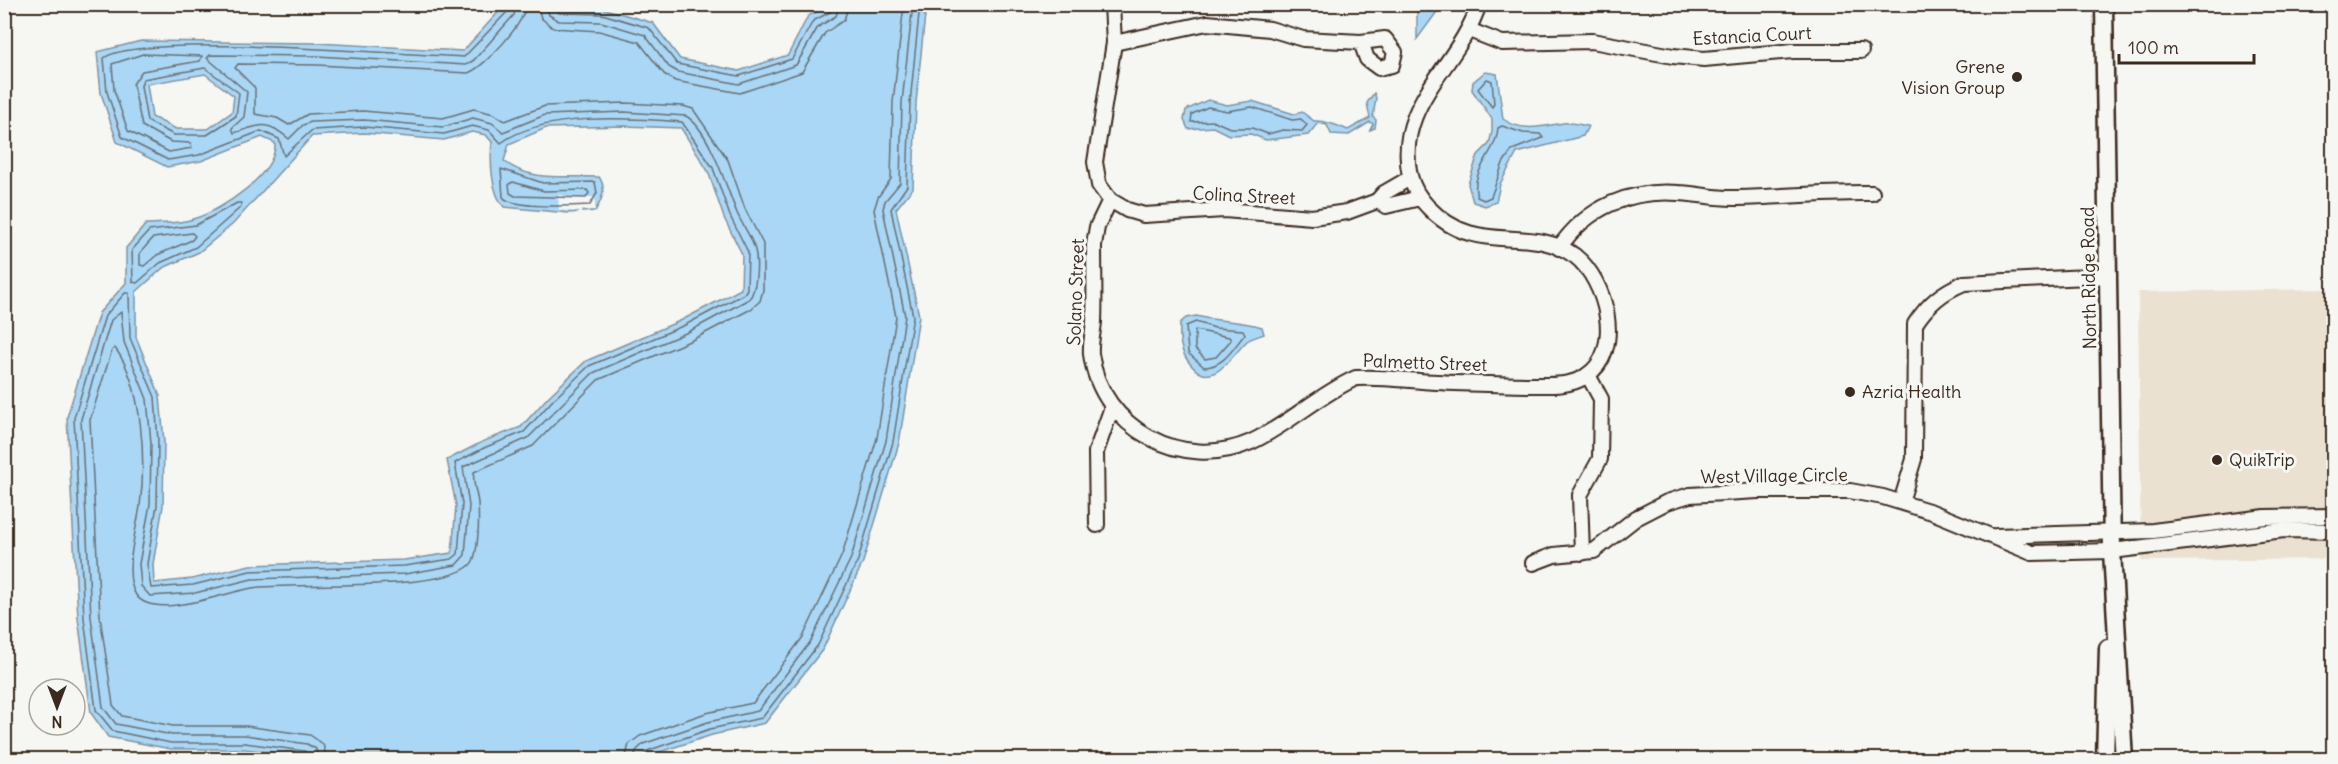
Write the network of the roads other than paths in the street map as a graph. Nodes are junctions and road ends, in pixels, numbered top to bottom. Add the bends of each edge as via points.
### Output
1 (1112, 4) edge
2 (1479, 4) edge
3 (2104, 4) edge
4 (1469, 30) junction
5 (1361, 42) dead end
6 (1114, 43) junction
7 (1861, 51) dead end
8 (1410, 178) junction
9 (1872, 193) dead end
10 (1420, 198) junction
11 (1110, 200) junction
12 (1377, 201) junction
13 (1559, 248) junction
14 (2109, 276) junction
15 (1588, 375) junction
16 (1112, 406) junction
17 (1901, 502) junction
18 (2334, 516) edge
19 (1097, 525) dead end
20 (2112, 531) junction
21 (2334, 531) edge
22 (1991, 536) junction
23 (2112, 551) junction
24 (1582, 553) junction
25 (1533, 562) dead end
26 (2105, 759) edge
27 (2124, 759) edge

1 - 6 street
2 - 4 street
3 - 14 main road, North Ridge Road
4 - 7 street, Estancia Court via 1502,43 1592,41 1704,59 1805,50
4 - 8 street via 1416,110 1409,142
5 - 6 street via 1303,39 1270,29 1207,23
6 - 11 street via 1095,162 1099,185
8 - 10 street
8 - 12 street, Colina Street
9 - 13 street via 1731,198 1657,191 1625,198 1594,212 1580,222
10 - 12 street, Colina Street via 1386,206
10 - 13 street via 1452,228 1478,237 1540,242
11 - 12 street, Colina Street via 1144,215 1224,210 1312,217 1347,212
11 - 16 street, Solano Street via 1097,227 1094,245 1091,354
13 - 15 street via 1575,256 1587,269 1598,283 1604,303 1603,356
14 - 17 street via 1964,283 1947,290 1926,307 1915,324 1914,459
14 - 20 main road, North Ridge Road
15 - 16 street, Palmetto Street via 1572,382 1542,385 1356,378 1331,389 1251,442 1217,451 1183,450 1152,440 1126,422
15 - 24 street via 1601,399 1600,459 1580,495
16 - 19 street via 1096,452
17 - 22 street, West Village Circle
17 - 24 street, West Village Circle via 1850,491 1690,495 1655,507 1610,541
18 - 20 street, West Village Circle via 2277,516 2176,530
20 - 22 street, West Village Circle
20 - 23 main road, North Ridge Road
21 - 23 street, West Village Circle via 2242,533
22 - 23 street, West Village Circle via 2032,553
23 - 26 main road, North Ridge Road
23 - 27 main road, North Ridge Road
24 - 25 street, West Village Circle via 1554,555

